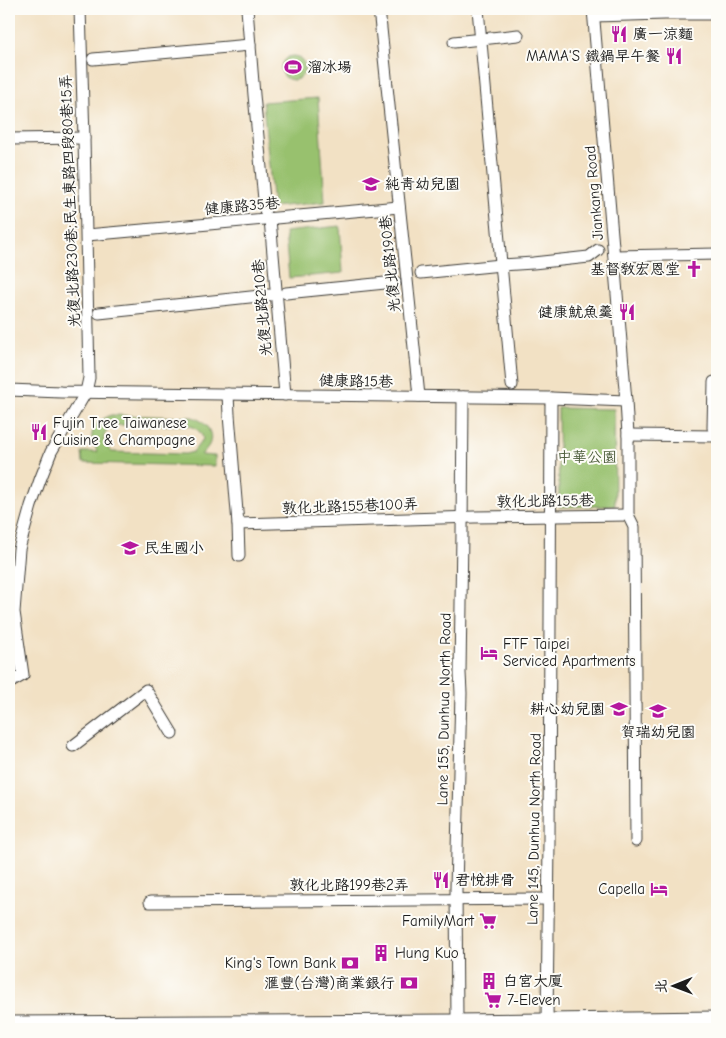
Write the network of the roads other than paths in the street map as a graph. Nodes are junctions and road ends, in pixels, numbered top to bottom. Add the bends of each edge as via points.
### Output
1 (80, 9) edge
2 (246, 9) edge
3 (379, 9) edge
4 (478, 9) edge
5 (594, 12) edge
6 (717, 14) edge
7 (518, 35) dead end
8 (481, 39) junction
9 (454, 42) dead end
10 (250, 45) junction
11 (93, 59) dead end
12 (84, 138) junction
13 (9, 140) edge
14 (399, 207) junction
15 (268, 215) junction
16 (86, 235) junction
17 (598, 250) dead end
18 (717, 254) edge
19 (614, 256) junction
20 (501, 265) junction
21 (421, 274) dead end
22 (395, 282) dead end
23 (286, 293) dead end
24 (269, 295) dead end
25 (98, 313) dead end
26 (714, 382) dead end
27 (512, 385) dead end
28 (9, 390) edge
29 (86, 392) junction
30 (228, 394) junction
31 (285, 395) junction
32 (419, 396) junction
33 (463, 397) junction
34 (551, 398) junction
35 (626, 401) junction
36 (715, 432) edge
37 (628, 435) junction
38 (628, 515) junction
39 (550, 516) junction
40 (462, 517) junction
41 (238, 524) junction
42 (239, 556) dead end
43 (9, 683) edge
44 (172, 733) dead end
45 (72, 746) dead end
46 (636, 841) dead end
47 (456, 899) junction
48 (548, 899) junction
49 (150, 902) dead end
50 (717, 1019) edge
51 (547, 1021) junction
52 (9, 1024) edge
53 (456, 1025) edge
54 (187, 1026) edge

1 - 12 street, 光復北路230巷;民生東路四段80巷15弄
2 - 10 street, 光復北路210巷
3 - 14 street, 光復北路190巷
4 - 8 street
5 - 6 street
5 - 19 street, Jiankang Road
7 - 8 street
8 - 9 street
8 - 20 street
10 - 11 street
10 - 15 street, 光復北路210巷
12 - 13 street
12 - 16 street, 光復北路230巷;民生東路四段80巷15弄
14 - 15 street, 健康路35巷
14 - 32 street, 光復北路190巷
15 - 16 street, 健康路35巷
15 - 31 street, 光復北路210巷
16 - 29 street, 光復北路230巷;民生東路四段80巷15弄 via 89,378
17 - 20 street via 589,258
18 - 19 street
19 - 35 street, Jiankang Road
20 - 21 street
20 - 27 street
22 - 23 street
24 - 25 street
26 - 36 street
28 - 29 street, 健康路15巷
29 - 30 street, 健康路15巷
29 - 43 street via 51,452 19,549 14,612 23,676
30 - 31 street, 健康路15巷
30 - 41 street
31 - 32 street, 健康路15巷
32 - 33 street, 健康路15巷
33 - 34 street, 健康路15巷
33 - 40 street, Lane 155, Dunhua North Road
34 - 35 street, 健康路15巷
34 - 39 street, Lane 145, Dunhua North Road
35 - 37 street, Jiankang Road
36 - 37 street
37 - 38 street, Jiankang Road
38 - 39 street, 敦化北路155巷
38 - 46 street, Jiankang Road via 634,528
39 - 40 street, 敦化北路155巷
39 - 48 street, Lane 145, Dunhua North Road
40 - 41 street, 敦化北路155巷100弄
40 - 47 street, Lane 155, Dunhua North Road
41 - 42 street
44 - 45 street via 146,690
47 - 48 street, 敦化北路199巷2弄
47 - 49 street, 敦化北路199巷2弄
47 - 53 street, Lane 155, Dunhua North Road
48 - 51 street, Lane 145, Dunhua North Road
50 - 51 main road
51 - 53 main road
52 - 54 main road
53 - 54 main road

